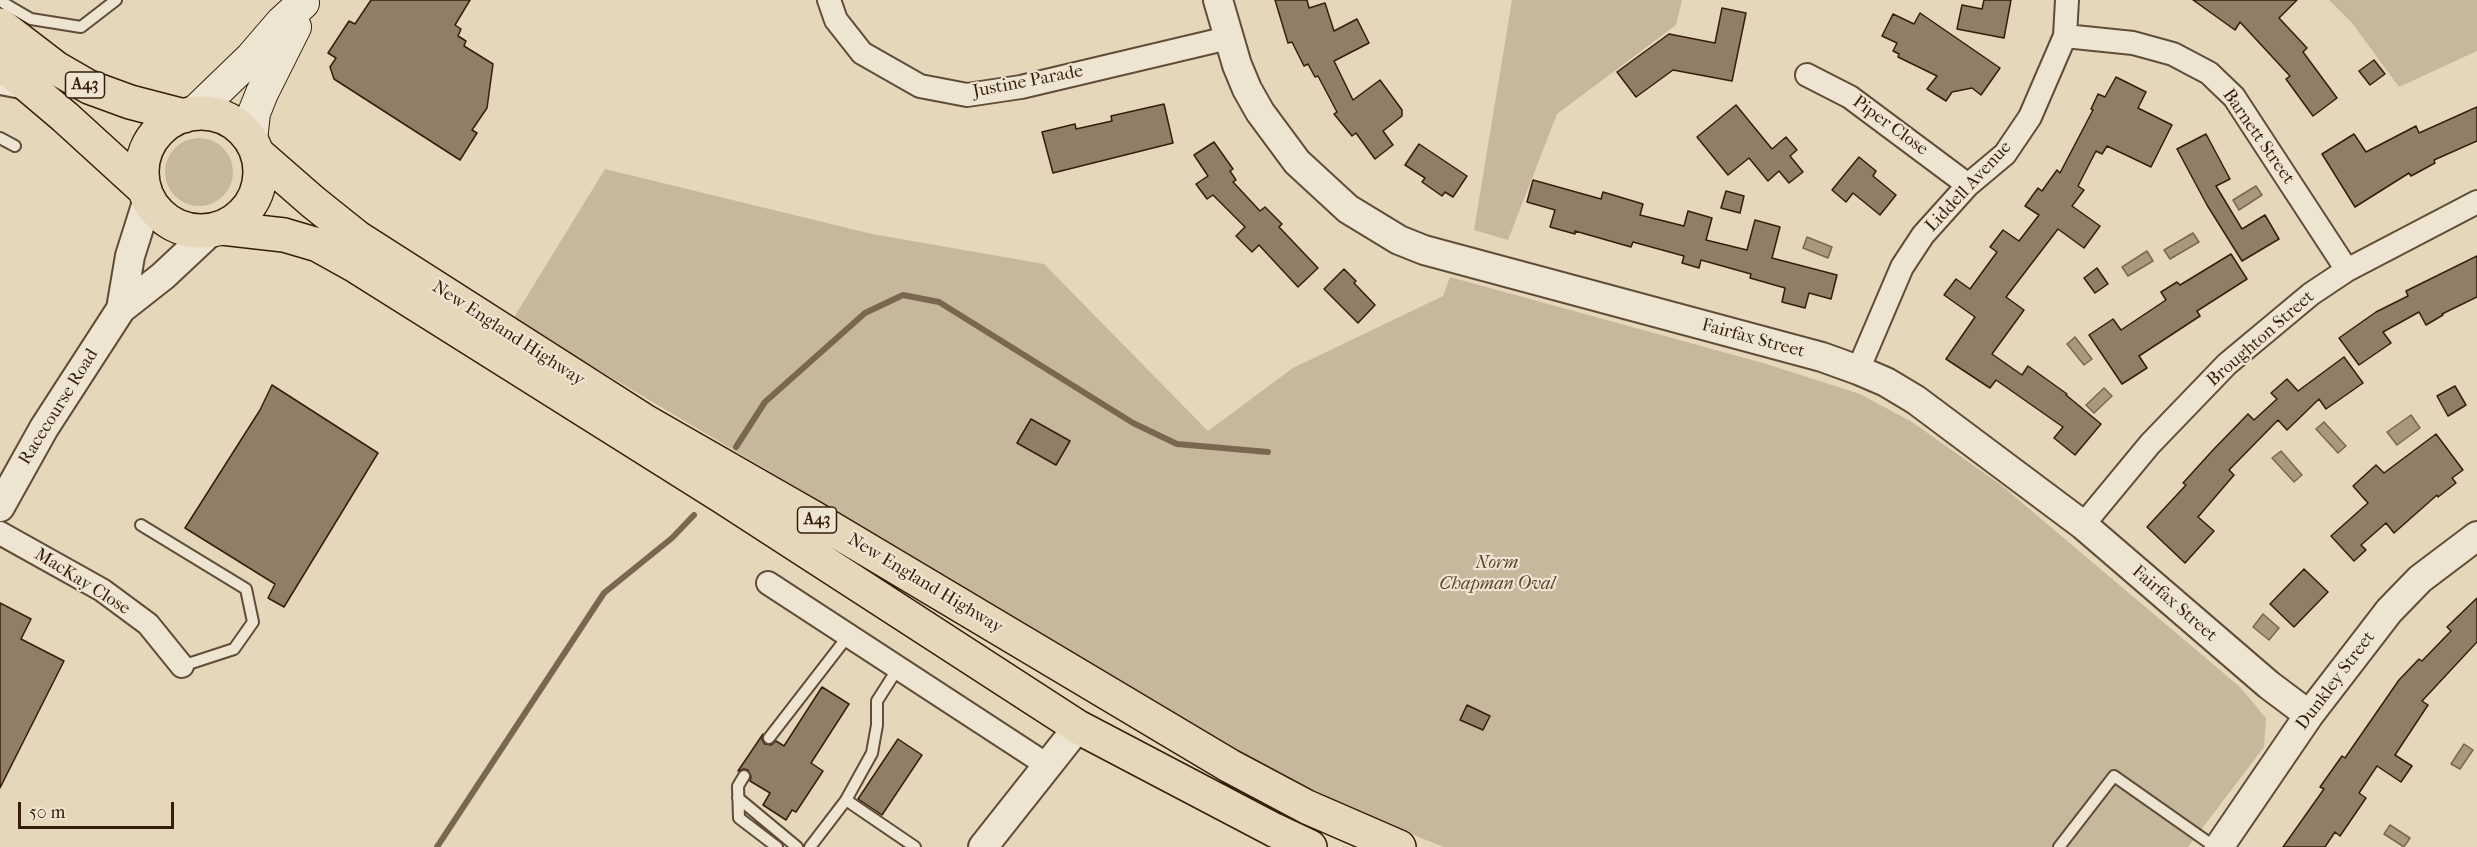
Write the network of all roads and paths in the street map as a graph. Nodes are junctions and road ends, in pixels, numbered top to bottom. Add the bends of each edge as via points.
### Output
1 (116, 0) edge
2 (829, 0) edge
3 (1218, 0) edge
4 (2067, 0) edge
5 (0, 1) edge
6 (304, 1) edge
7 (0, 25) edge
8 (2065, 36) junction
9 (1228, 38) junction
10 (0, 62) edge
11 (1806, 75) dead end
12 (0, 89) edge
13 (42, 98) junction
14 (189, 114) junction
15 (0, 138) edge
16 (15, 146) dead end
17 (255, 147) junction
18 (1968, 185) junction
19 (146, 195) junction
20 (2477, 202) edge
21 (217, 229) junction
22 (2347, 270) junction
23 (121, 309) junction
24 (1858, 370) junction
25 (0, 507) edge
26 (141, 525) dead end
27 (2082, 525) junction
28 (0, 533) edge
29 (2477, 536) edge
30 (768, 584) dead end
31 (966, 609) junction
32 (848, 636) junction
33 (182, 666) joint
34 (898, 668) junction
35 (2309, 715) junction
36 (1078, 727) junction
37 (769, 738) dead end
38 (1047, 765) junction
39 (744, 776) dead end
40 (738, 798) junction
41 (846, 800) junction
42 (777, 847) edge
43 (797, 847) edge
44 (810, 847) edge
45 (915, 847) edge
46 (983, 847) edge
47 (1310, 847) edge
48 (1399, 847) edge
49 (2060, 847) edge
50 (2217, 847) edge

1 - 5 lane via 81,27 31,19
2 - 9 street, Justine Parade via 836,20 862,53 920,86 967,95 1022,87
3 - 9 street, Fairfax Street
4 - 8 street, Liddell Avenue
6 - 14 main road via 251,58
6 - 17 main road via 254,113
7 - 14 highway, A43 via 56,68 89,87 130,102
8 - 18 street, Liddell Avenue via 2030,117 2005,154
8 - 22 street, Barnett Street via 2133,43 2173,54 2209,73 2234,97
9 - 24 street, Fairfax Street via 1247,89 1297,162 1348,209 1399,240
10 - 13 highway, A43
11 - 18 street, Piper Close via 1850,97
12 - 13 lane
13 - 19 highway, A43
14 - 17 highway, A43 via 223,117 239,126
14 - 19 highway via 166,124 151,141 142,165
15 - 16 lane
17 - 21 highway via 261,177 255,199 242,216
17 - 31 highway, New England Highway / A43 via 343,226 410,272 643,420
18 - 24 street, Liddell Avenue via 1923,235 1902,267
19 - 21 highway, A43 via 160,215 178,227 200,232
19 - 23 street, Racecourse Road
20 - 22 street, Broughton Street
21 - 23 street, Racecourse Road
21 - 36 highway, New England Highway / A43 via 284,235 318,245 354,265
22 - 27 street, Broughton Street via 2311,294 2227,364 2150,444
23 - 25 street, Racecourse Road via 44,428
24 - 27 street, Fairfax Street via 1916,400
26 - 33 lane via 246,589 253,622 234,649
27 - 35 street, Fairfax Street
28 - 33 street, MacKay Close via 102,590 148,624
29 - 35 street, Dunkley Street via 2420,579 2389,611
30 - 32 street
31 - 36 highway via 997,645 1071,692 1083,716
31 - 48 highway, New England Highway / A43 via 1230,766 1307,807
32 - 34 street
32 - 37 lane
34 - 38 street
34 - 41 lane via 877,701 872,753
35 - 50 street, Dunkley Street
36 - 38 street
36 - 47 highway, New England Highway / A43
38 - 46 street
39 - 40 lane via 738,786
40 - 42 lane via 739,819
40 - 43 lane
41 - 44 lane
41 - 45 lane
49 - 50 lane via 2114,776

